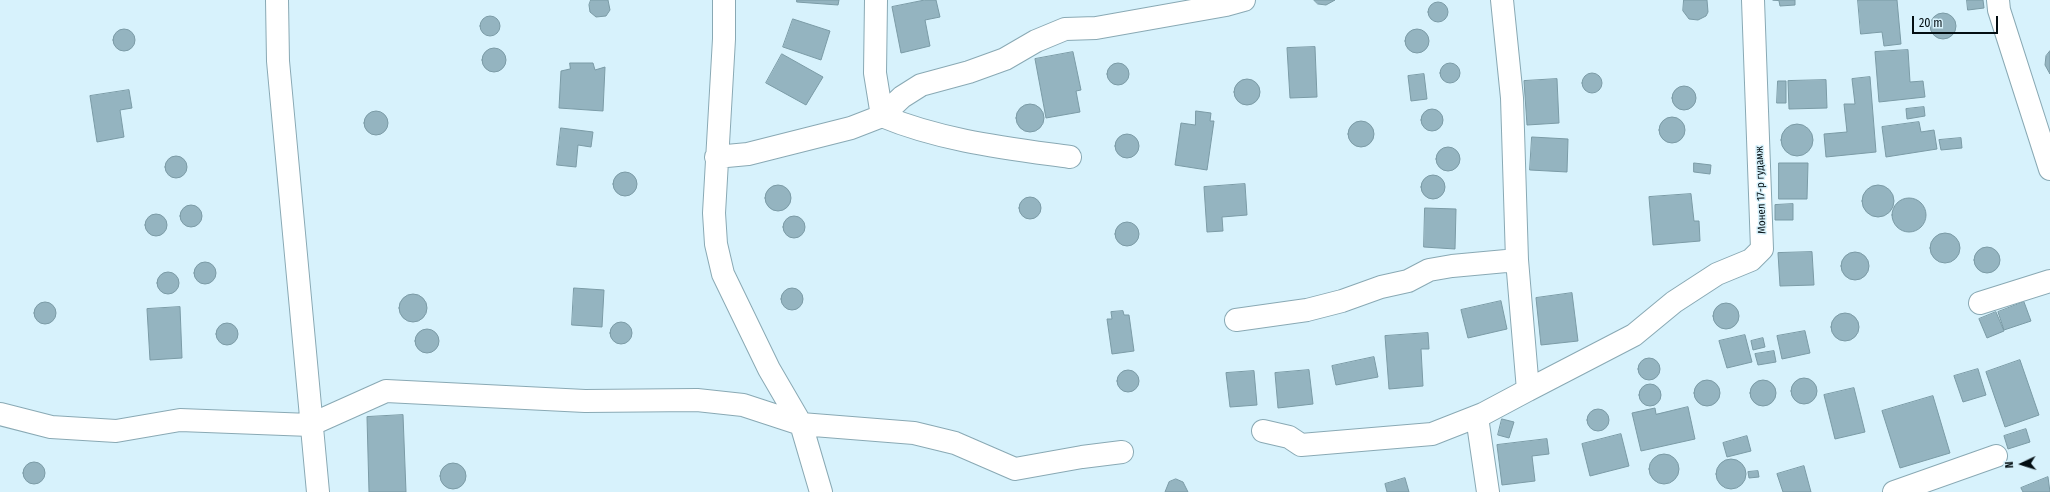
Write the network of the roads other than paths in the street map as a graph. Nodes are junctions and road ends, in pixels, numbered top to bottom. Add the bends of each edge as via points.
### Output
1 (277, 0) edge
2 (724, 0) edge
3 (876, 0) edge
4 (1244, 0) edge
5 (1502, 0) edge
6 (1753, 0) edge
7 (1998, 0) edge
8 (882, 116) junction
9 (716, 157) junction
10 (1070, 157) dead end
11 (2050, 169) edge
12 (1517, 260) junction
13 (2050, 280) edge
14 (1980, 303) dead end
15 (1236, 320) dead end
16 (1528, 390) junction
17 (0, 414) edge
18 (1477, 417) junction
19 (801, 424) junction
20 (310, 425) junction
21 (1263, 431) dead end
22 (1122, 452) dead end
23 (1996, 456) dead end
24 (318, 492) edge
25 (821, 492) edge
26 (1488, 492) edge
27 (1894, 492) edge

1 - 20 street via 278,61
2 - 9 street
3 - 8 street via 875,73
4 - 8 street via 1096,28 1065,29 1036,41 1006,59 921,85 902,97
5 - 12 street via 1512,98
6 - 16 street, Монел 17-р гудамж via 1762,249 1751,260 1717,274 1674,302 1634,335
7 - 11 street
8 - 9 street via 851,128 762,151
8 - 10 street via 961,141
9 - 19 street via 714,213 716,244 723,274 769,369
12 - 15 street via 1434,269 1408,281 1321,307
12 - 16 street
13 - 14 street
16 - 18 street, Монел 17-р гудамж
17 - 20 street via 51,427 116,431 180,420
18 - 21 street, Монел 17-р гудамж via 1432,434 1301,445 1289,436
18 - 26 street
19 - 20 street via 743,406 697,400 585,401 386,391
19 - 22 street via 914,433 955,443 1015,469 1082,456
19 - 25 street
20 - 24 street
23 - 27 street

